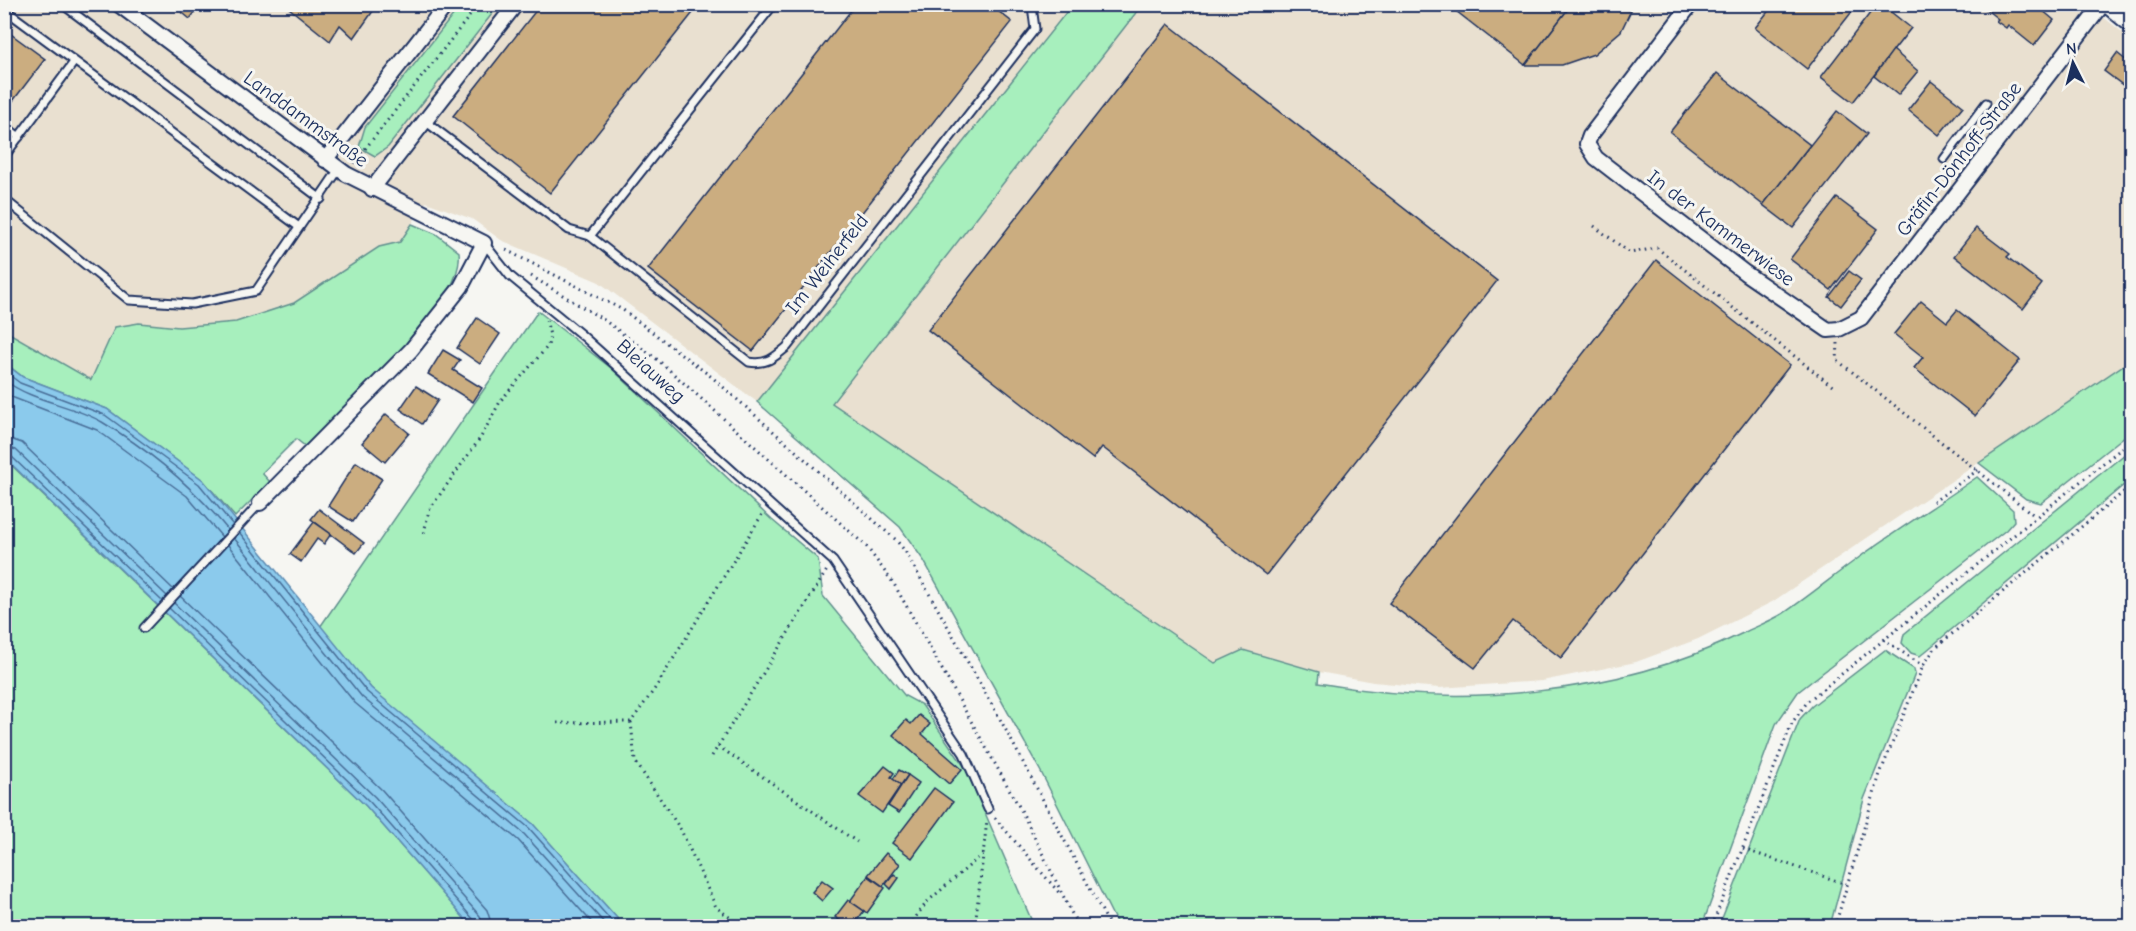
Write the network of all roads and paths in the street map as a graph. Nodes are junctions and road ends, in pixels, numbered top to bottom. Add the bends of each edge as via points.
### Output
1 (62, 4) edge
2 (118, 4) edge
3 (447, 4) edge
4 (479, 4) edge
5 (516, 4) edge
6 (774, 4) edge
7 (1691, 4) edge
8 (2104, 4) edge
9 (1032, 5) edge
10 (4, 9) edge
11 (2132, 26) edge
12 (74, 62) junction
13 (1986, 103) dead end
14 (425, 121) junction
15 (4, 125) edge
16 (19, 137) junction
17 (364, 151) dead end
18 (4, 157) edge
19 (1944, 159) dead end
20 (325, 160) junction
21 (339, 169) junction
22 (372, 189) junction
23 (4, 199) edge
24 (321, 199) junction
25 (1594, 226) dead end
26 (299, 227) junction
27 (590, 236) junction
28 (484, 243) junction
29 (541, 301) junction
30 (1839, 329) junction
31 (1835, 388) dead end
32 (2132, 440) edge
33 (1978, 470) junction
34 (2132, 485) edge
35 (1933, 501) dead end
36 (260, 503) joint
37 (769, 504) junction
38 (2035, 516) junction
39 (424, 533) dead end
40 (833, 561) junction
41 (144, 628) dead end
42 (1883, 639) junction
43 (1923, 666) junction
44 (631, 722) junction
45 (557, 723) dead end
46 (718, 746) junction
47 (712, 756) dead end
48 (988, 809) junction
49 (857, 842) dead end
50 (1742, 849) junction
51 (984, 852) junction
52 (1846, 884) junction
53 (1064, 898) dead end
54 (741, 927) edge
55 (909, 927) edge
56 (975, 927) edge
57 (1110, 927) edge
58 (1712, 927) edge
59 (1835, 927) edge

1 - 24 lane
2 - 20 street, Landdammstraße
3 - 20 street
4 - 17 path
5 - 14 street
6 - 27 lane
7 - 30 street, In der Kammerwiese via 1587,144 1596,158 1744,273 1822,328
8 - 11 street
8 - 30 street, Gräfin-Dönhoff-Straße via 1860,318
9 - 27 lane, Im Weiherfeld via 1035,30 787,347 771,360 749,362
10 - 12 lane
12 - 16 lane
12 - 26 lane
13 - 19 lane
14 - 22 street
14 - 27 lane, Im Weiherfeld via 569,230
15 - 16 lane
16 - 18 lane
20 - 21 street, Landdammstraße
21 - 22 street, Landdammstraße
21 - 24 lane
22 - 28 street, Landdammstraße
23 - 26 lane via 129,300 192,304 256,291
24 - 26 lane
25 - 31 path via 1630,253 1657,248
28 - 29 lane, Bleiauweg via 510,276
28 - 36 street via 461,287 411,350
28 - 57 path via 515,254 623,310 713,378 896,540 1000,718
29 - 37 lane, Bleiauweg
29 - 39 path via 550,335 548,346 501,400 481,437 429,510
30 - 33 path via 1837,360
32 - 38 path
33 - 35 path
33 - 38 path
34 - 43 path via 1965,621 1935,648
36 - 41 lane
37 - 40 lane, Bleiauweg
37 - 44 path
38 - 42 path
40 - 46 path
40 - 48 lane, Bleiauweg via 964,754
42 - 43 path
42 - 50 path via 1808,701 1792,723
43 - 52 path via 1880,774
44 - 45 path
44 - 54 path via 635,761 681,830 716,907
46 - 47 path
46 - 49 path
48 - 51 path
48 - 53 path
50 - 52 path
50 - 58 path
51 - 55 path via 927,902
51 - 56 path
52 - 59 path

